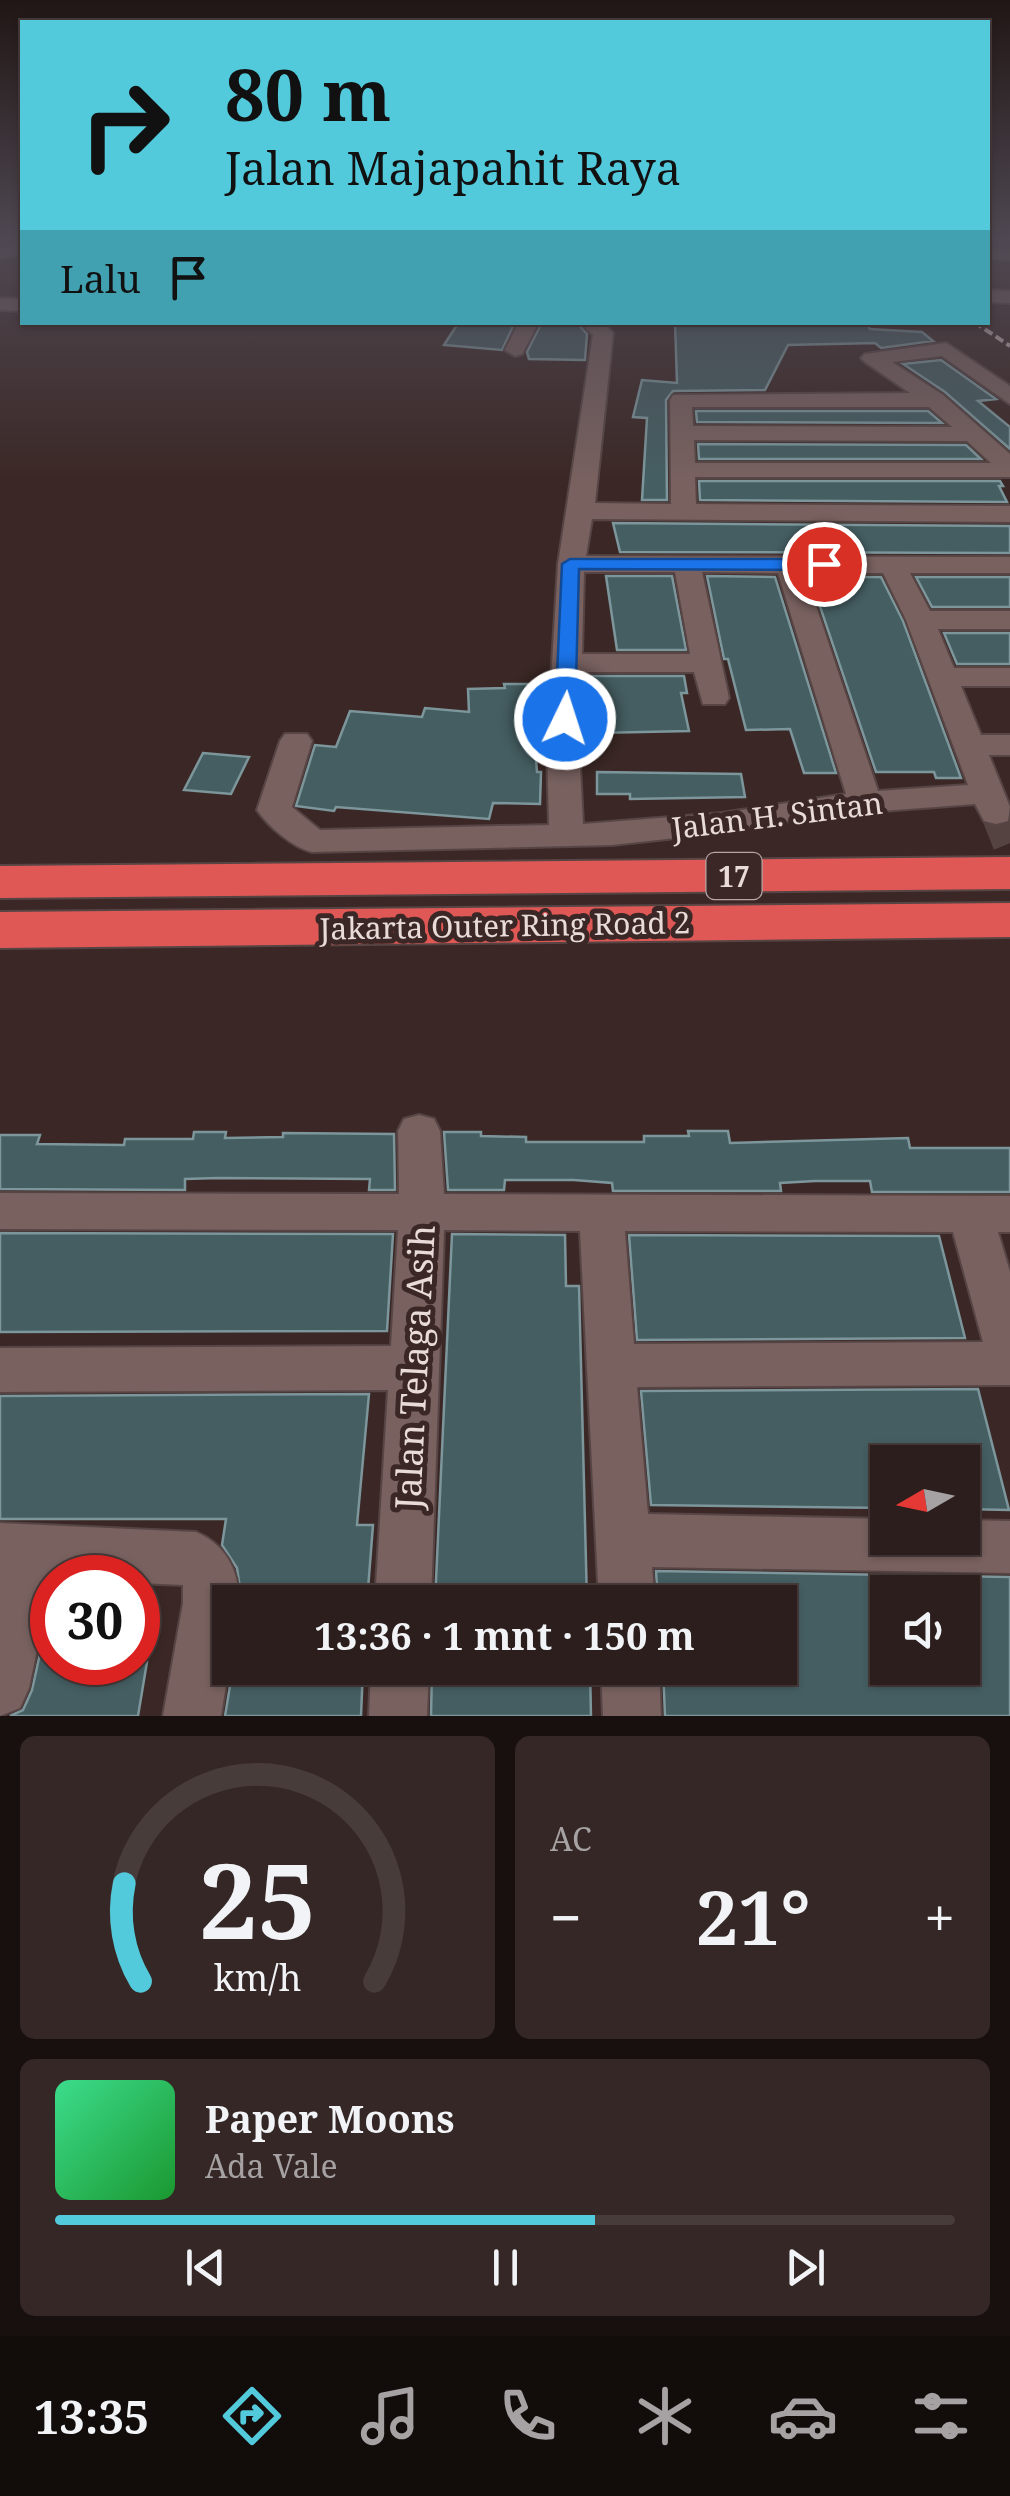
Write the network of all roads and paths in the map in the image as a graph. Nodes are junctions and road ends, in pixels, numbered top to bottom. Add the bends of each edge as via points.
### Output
1 (528, 325) edge
2 (593, 325) edge
3 (516, 350) dead end
4 (1010, 397) edge
5 (935, 400) junction
6 (681, 433) junction
7 (974, 434) junction
8 (1010, 468) edge
9 (682, 470) junction
10 (581, 511) junction
11 (684, 512) junction
12 (1010, 514) edge
13 (578, 564) junction
14 (686, 564) junction
15 (789, 564) junction
16 (894, 565) junction
17 (1010, 565) edge
18 (920, 620) junction
19 (1010, 620) edge
20 (579, 663) junction
21 (707, 663) junction
22 (943, 677) junction
23 (1010, 677) edge
24 (714, 698) dead end
25 (296, 741) dead end
26 (970, 745) junction
27 (1010, 745) edge
28 (865, 802) junction
29 (567, 836) junction
30 (1010, 874) edge
31 (0, 882) edge
32 (462, 902) junction
33 (1010, 920) edge
34 (0, 930) edge
35 (419, 1131) dead end
36 (422, 1210) junction
37 (0, 1211) edge
38 (601, 1213) junction
39 (990, 1214) edge
40 (1010, 1352) edge
41 (1010, 1362) edge
42 (612, 1366) junction
43 (413, 1368) junction
44 (0, 1370) edge
45 (624, 1540) junction
46 (1010, 1547) edge
47 (17, 1550) edge
48 (404, 1585) edge
49 (626, 1585) edge
50 (399, 1685) edge
51 (631, 1685) edge
52 (0, 1688) edge
53 (192, 1716) edge
54 (398, 1716) edge
55 (632, 1716) edge

1 - 3 street
2 - 10 street via 603,334
4 - 5 street via 946,349 873,357
5 - 6 street via 682,400
5 - 7 street
6 - 7 street
6 - 9 street
7 - 8 street
8 - 9 street
9 - 11 street
10 - 11 street
10 - 13 street
11 - 12 street
13 - 14 street
13 - 20 street
14 - 15 street
14 - 21 street
15 - 16 street
15 - 28 street
16 - 17 street
16 - 18 street
18 - 19 street
18 - 22 street
20 - 21 street
20 - 29 street via 563,747
21 - 24 street
22 - 23 street
22 - 26 street
25 - 29 street, Jalan H. Sintan via 274,810 312,841
26 - 27 street
26 - 28 street, Jalan H. Sintan via 992,804
28 - 29 street, Jalan H. Sintan
30 - 32 highway, Jakarta Outer Ring Road 2 / 17
31 - 32 highway, Jakarta Outer Ring Road 2 / 17
32 - 33 highway, Jakarta Outer Ring Road 2 / 17
32 - 34 highway, Jakarta Outer Ring Road 2 / 17
35 - 36 street, Jalan Telaga Asih
36 - 37 street
36 - 38 street
36 - 43 street, Jalan Telaga Asih
38 - 39 street
38 - 42 street
39 - 40 street
41 - 42 street
42 - 45 street
43 - 44 street
43 - 48 street, Jalan Telaga Asih
45 - 46 street
45 - 49 street
47 - 52 street
47 - 53 street via 196,1559 205,1567 211,1604
50 - 54 street
51 - 55 street

